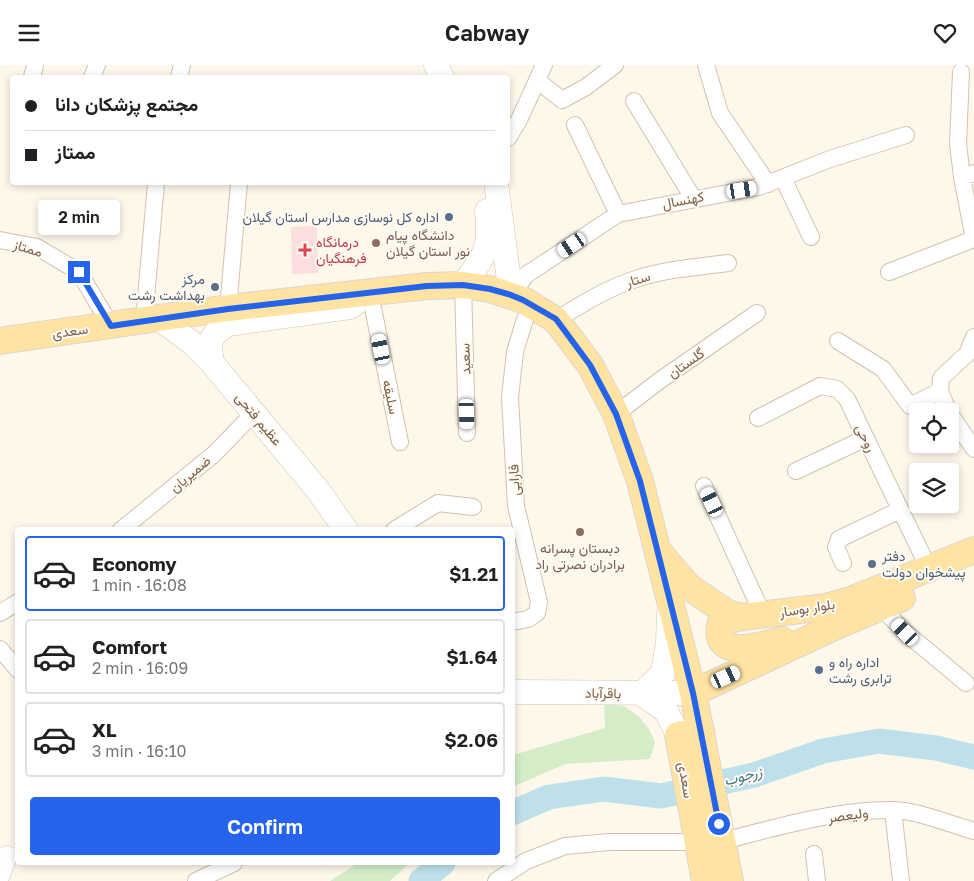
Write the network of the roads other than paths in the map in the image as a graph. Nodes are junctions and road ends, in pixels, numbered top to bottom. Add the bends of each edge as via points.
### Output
1 (544, 65) edge
2 (615, 65) edge
3 (706, 65) edge
4 (961, 72) dead end
5 (538, 81) junction
6 (634, 101) dead end
7 (513, 125) edge
8 (574, 125) dead end
9 (906, 135) dead end
10 (968, 175) edge
11 (783, 178) junction
12 (768, 184) junction
13 (156, 185) edge
14 (239, 185) edge
15 (480, 185) edge
16 (496, 185) edge
17 (693, 198) junction
18 (618, 214) junction
19 (496, 235) junction
20 (811, 237) dead end
21 (974, 239) edge
22 (0, 240) edge
23 (974, 244) edge
24 (728, 263) dead end
25 (889, 272) dead end
26 (463, 285) junction
27 (370, 293) junction
28 (511, 295) junction
29 (228, 309) junction
30 (758, 313) dead end
31 (525, 319) dead end
32 (556, 319) junction
33 (152, 320) junction
34 (111, 326) junction
35 (974, 337) edge
36 (0, 341) edge
37 (838, 341) dead end
38 (212, 363) junction
39 (940, 391) junction
40 (945, 403) edge
41 (254, 413) junction
42 (616, 414) junction
43 (758, 418) dead end
44 (959, 427) edge
45 (468, 433) dead end
46 (866, 438) junction
47 (400, 442) dead end
48 (974, 449) edge
49 (796, 471) dead end
50 (704, 486) dead end
51 (473, 507) dead end
52 (900, 510) junction
53 (126, 527) edge
54 (344, 527) edge
55 (399, 527) edge
56 (656, 549) junction
57 (974, 550) edge
58 (843, 563) dead end
59 (974, 567) edge
60 (929, 569) junction
61 (670, 603) junction
62 (15, 604) edge
63 (881, 607) junction
64 (0, 613) edge
65 (752, 616) junction
66 (515, 621) edge
67 (834, 627) junction
68 (0, 649) edge
69 (15, 666) edge
70 (966, 683) dead end
71 (515, 692) edge
72 (693, 693) junction
73 (642, 694) junction
74 (690, 733) junction
75 (893, 810) junction
76 (974, 831) edge
77 (709, 835) junction
78 (8, 854) edge
79 (814, 854) dead end
80 (230, 865) edge
81 (0, 875) edge
82 (196, 881) edge
83 (496, 881) edge
84 (705, 881) edge
85 (730, 881) edge
86 (817, 881) edge
87 (901, 881) edge

1 - 5 street
2 - 5 street via 562,100
3 - 12 street via 720,113
4 - 10 street via 958,144
5 - 7 street
6 - 17 street
8 - 18 street
9 - 11 street, کهنسال
10 - 21 street
11 - 12 street, کهنسال
11 - 20 street
12 - 17 street, کهنسال
13 - 33 street
14 - 29 street
15 - 19 main road
16 - 19 main road
17 - 18 street, کهنسال
18 - 28 street, کهنسال via 526,275
19 - 26 main road
19 - 28 main road
21 - 23 street
21 - 25 street
22 - 34 street, ممتاز via 37,247 79,272
24 - 32 street, ستار via 666,271 635,279
26 - 27 main road, سعدی
26 - 28 main road, سعدی
26 - 45 street, سعید
27 - 29 main road, سعدی
27 - 38 main road via 350,307 228,324 212,337
27 - 47 street, سلیقه
28 - 32 main road, سعدی
29 - 33 main road, سعدی
30 - 42 street, گلستان
31 - 66 street, فارابی via 515,353 510,397 516,507 539,602 537,613
32 - 42 main road, سعدی via 590,365
33 - 34 main road, سعدی
33 - 38 main road, عظیم فتحی via 192,343
34 - 36 main road, سعدی
35 - 39 street via 967,354 941,378
37 - 39 street via 884,369 910,407
38 - 41 main road, عظیم فتحی
39 - 40 street
41 - 53 street, ضمیریان via 213,455
41 - 54 main road, عظیم فتحی
42 - 56 main road, سعدی via 640,481
43 - 46 street, روحی via 820,386 831,387 847,399
44 - 48 street
46 - 49 street
46 - 52 street, روحی
50 - 65 street
51 - 55 street via 438,503
52 - 58 street via 839,539 836,547
52 - 60 street, روحی
56 - 61 main road, سعدی
56 - 65 main road via 689,587 729,614
57 - 60 main road, بلوار بوسار
59 - 63 main road, بلوار بوسار
60 - 65 main road, بلوار بوسار via 826,607
61 - 72 main road, سعدی
61 - 73 main road via 663,673
62 - 64 street
63 - 67 main road, بلوار بوسار
63 - 70 street via 905,632
65 - 67 main road via 720,625 718,635 723,644 736,649
67 - 72 main road, بلوار بوسار
68 - 69 street
71 - 73 main road, باقرآباد
72 - 73 main road, باقرآباد
72 - 74 main road, سعدی
73 - 74 main road, سعدی
74 - 77 main road, سعدی
75 - 76 street, ولیعصر
75 - 77 street, ولیعصر via 848,813 772,828
75 - 87 street
77 - 83 street, ولیعصر via 565,846 526,861
77 - 84 main road, سعدی
77 - 85 main road, سعدی
78 - 81 street
79 - 86 street
80 - 82 street

